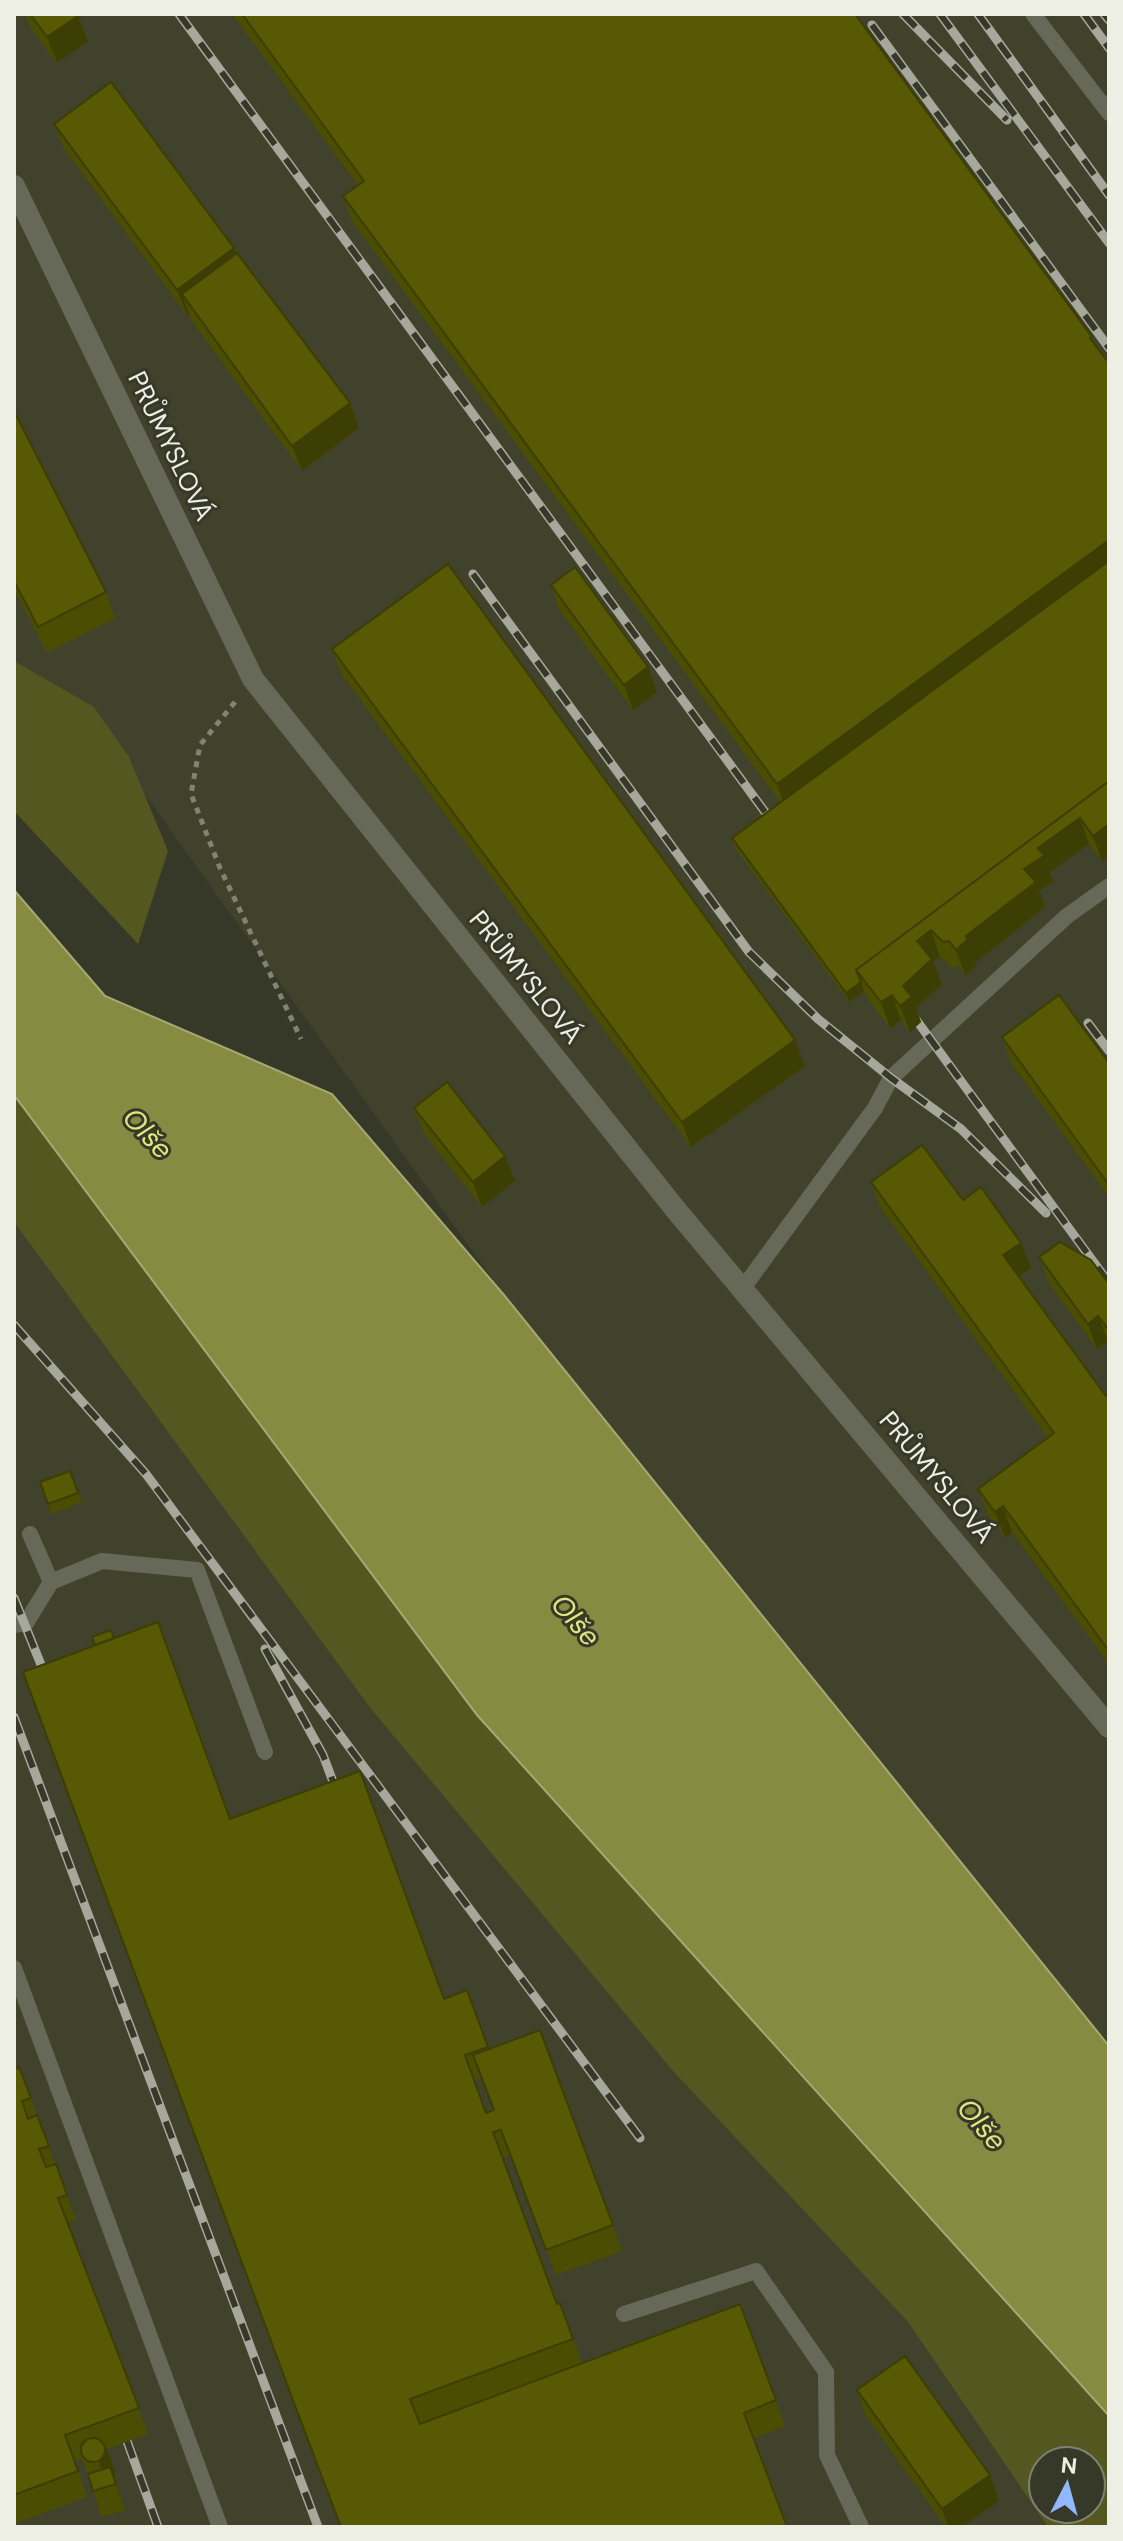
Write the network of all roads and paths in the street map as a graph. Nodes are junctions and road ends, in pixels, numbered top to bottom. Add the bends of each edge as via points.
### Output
1 (1033, 14) edge
2 (1109, 113) edge
3 (14, 186) edge
4 (253, 679) junction
5 (1109, 886) edge
6 (301, 1039) dead end
7 (743, 1288) junction
8 (30, 1534) dead end
9 (51, 1582) junction
10 (14, 1625) edge
11 (1109, 1727) edge
12 (265, 1752) dead end
13 (14, 1968) edge
14 (624, 2314) dead end
15 (215, 2525) edge
16 (861, 2527) edge

1 - 2 lane
3 - 4 street, PRŮMYSLOVÁ
4 - 6 path via 200,745 191,794
4 - 7 street, PRŮMYSLOVÁ
5 - 7 lane via 1067,916 891,1078 875,1108
7 - 11 street, PRŮMYSLOVÁ
8 - 9 lane
9 - 10 lane via 26,1623
9 - 12 lane via 102,1561 197,1570
13 - 15 lane
14 - 16 lane via 756,2271 826,2372 827,2455

